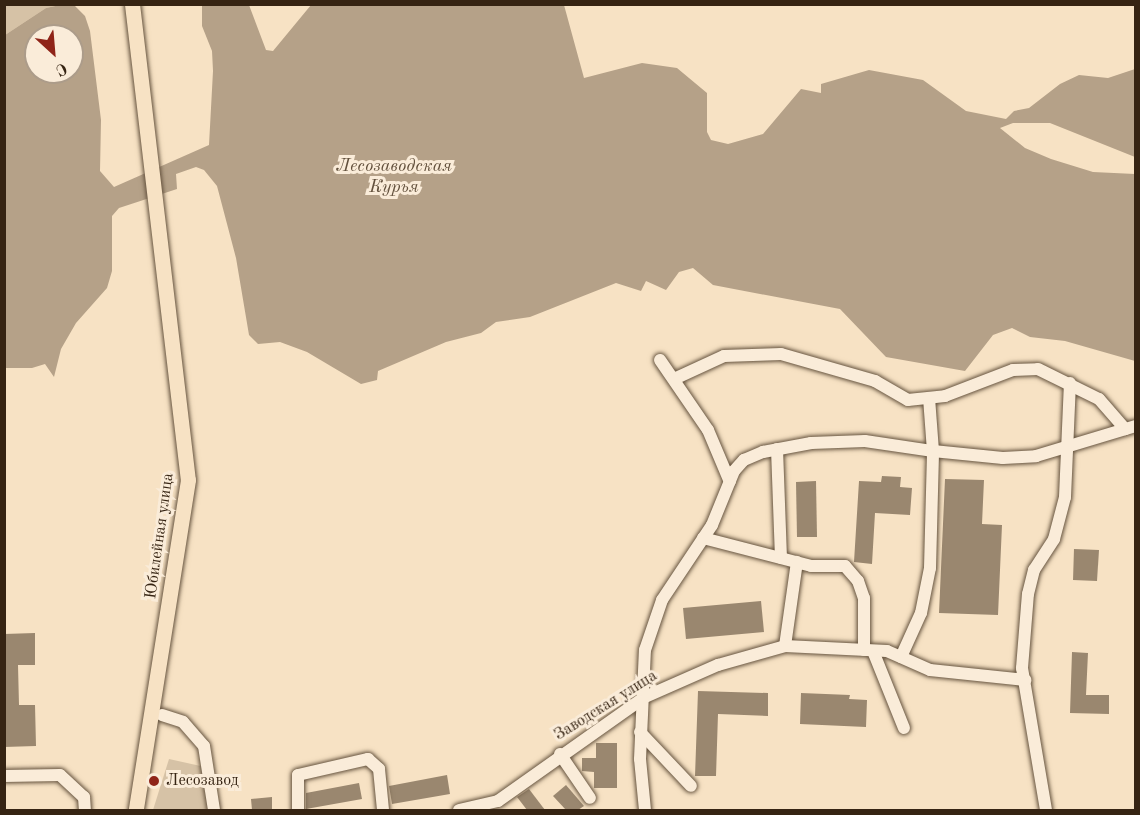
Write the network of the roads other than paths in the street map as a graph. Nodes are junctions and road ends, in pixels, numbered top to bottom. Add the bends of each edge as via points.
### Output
1 (132, 4) edge
2 (660, 360) dead end
3 (674, 379) junction
4 (1070, 383) junction
5 (929, 398) junction
6 (1130, 427) edge
7 (1067, 447) junction
8 (777, 450) junction
9 (933, 451) junction
10 (730, 482) junction
11 (704, 538) junction
12 (781, 558) junction
13 (797, 562) junction
14 (785, 646) junction
15 (868, 650) junction
16 (901, 657) junction
17 (1024, 680) junction
18 (643, 699) junction
19 (162, 715) dead end
20 (904, 728) dead end
21 (640, 732) junction
22 (560, 754) junction
23 (4, 776) edge
24 (691, 786) dead end
25 (590, 798) dead end
26 (85, 810) edge
27 (136, 810) edge
28 (214, 810) edge
29 (298, 810) edge
30 (383, 810) edge
31 (459, 810) edge
32 (645, 810) edge
33 (1046, 810) edge

1 - 27 main road, Юбилейная улица via 188,480
2 - 3 street
3 - 5 street via 724,356 781,354 875,381 908,400
3 - 10 street via 708,430
4 - 5 street via 1038,369 1013,370 945,396
4 - 6 street via 1099,399
4 - 7 street
5 - 9 street
6 - 7 street
7 - 9 street via 1036,456 1003,458
7 - 17 street via 1069,466 1060,522 1034,570 1028,594
8 - 9 street via 811,443 865,441
8 - 10 street via 744,460
8 - 12 street
9 - 16 street via 930,568 921,613
10 - 11 street
11 - 12 street
11 - 18 street via 662,600 645,650
12 - 13 street
13 - 14 street
13 - 15 street via 845,566 851,571 864,598
14 - 15 street, Заводская улица
14 - 18 street, Заводская улица via 718,665
15 - 16 street, Заводская улица
15 - 20 street
16 - 17 street via 930,670
17 - 33 street
18 - 21 street
18 - 22 street, Заводская улица
19 - 28 street via 183,722 204,746
21 - 24 street
21 - 32 street
22 - 25 street
22 - 31 street, Заводская улица via 498,801
23 - 26 street via 60,775 84,797
29 - 30 street via 298,775 368,759 379,769

